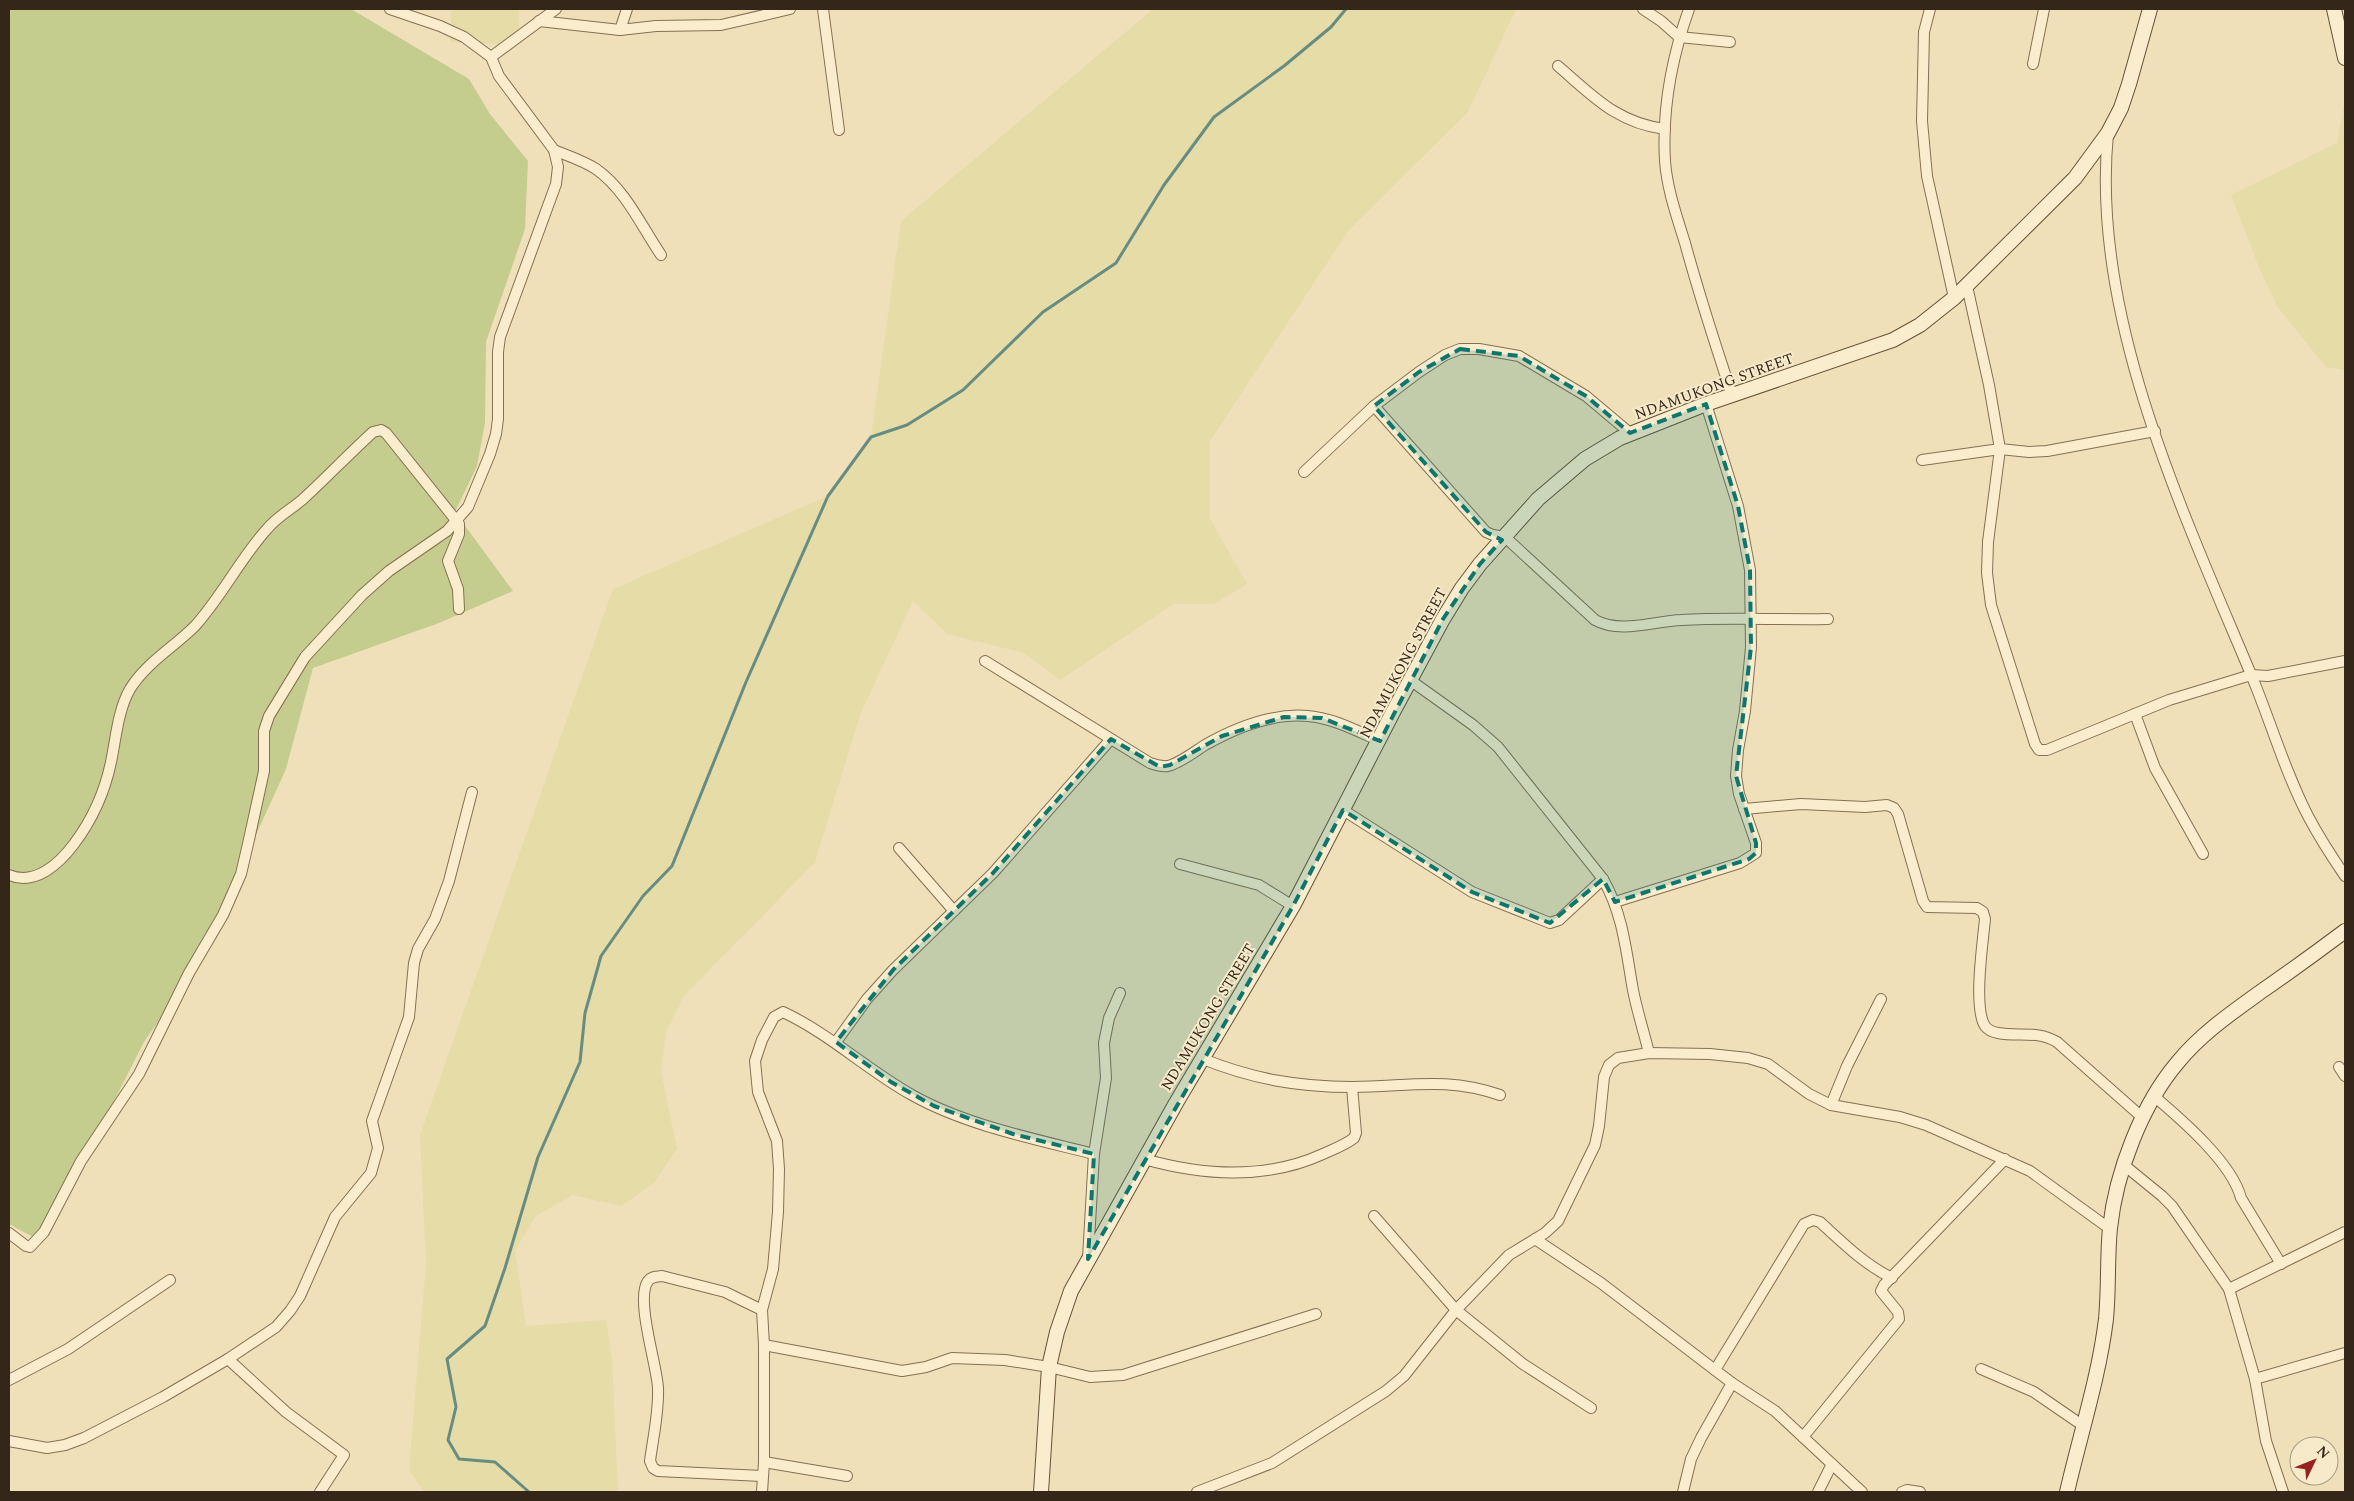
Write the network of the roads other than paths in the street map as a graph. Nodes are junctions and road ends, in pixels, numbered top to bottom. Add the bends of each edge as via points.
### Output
1 (390, 9) edge
2 (556, 9) edge
3 (627, 9) edge
4 (790, 9) edge
5 (823, 9) edge
6 (1643, 9) edge
7 (1690, 9) edge
8 (1930, 9) edge
9 (2044, 9) edge
10 (2149, 9) edge
11 (2334, 9) edge
12 (539, 21) junction
13 (620, 30) junction
14 (1679, 37) junction
15 (1730, 42) dead end
16 (491, 56) junction
17 (2345, 58) edge
18 (2033, 64) dead end
19 (1558, 66) dead end
20 (1665, 129) junction
21 (839, 130) dead end
22 (2108, 133) junction
23 (554, 150) junction
24 (661, 255) dead end
25 (1967, 286) junction
26 (1954, 298) junction
27 (1732, 395) junction
28 (1706, 404) junction
29 (1374, 406) junction
30 (2155, 431) junction
31 (1630, 433) junction
32 (2000, 449) junction
33 (1922, 460) dead end
34 (1304, 472) dead end
35 (457, 522) junction
36 (1505, 537) junction
37 (460, 609) dead end
38 (1828, 619) dead end
39 (1750, 620) junction
40 (985, 661) dead end
41 (2345, 661) edge
42 (2251, 674) junction
43 (1410, 680) junction
44 (2135, 714) junction
45 (1111, 739) junction
46 (1380, 742) junction
47 (472, 792) dead end
48 (1744, 809) junction
49 (1343, 810) junction
50 (899, 848) dead end
51 (2203, 854) dead end
52 (1180, 864) dead end
53 (9, 876) edge
54 (2345, 876) edge
55 (1603, 879) junction
56 (1615, 902) junction
57 (1293, 906) junction
58 (954, 911) junction
59 (2345, 931) edge
60 (1120, 994) dead end
61 (1881, 999) dead end
62 (836, 1042) junction
63 (1649, 1053) junction
64 (1202, 1059) junction
65 (2339, 1067) dead end
66 (2345, 1076) edge
67 (1352, 1087) junction
68 (1500, 1095) dead end
69 (2155, 1097) junction
70 (1831, 1104) junction
71 (2143, 1118) junction
72 (1094, 1154) junction
73 (1144, 1159) junction
74 (2004, 1159) junction
75 (2124, 1165) junction
76 (1374, 1216) dead end
77 (2110, 1229) junction
78 (2345, 1232) edge
79 (9, 1233) edge
80 (1535, 1239) junction
81 (1088, 1258) junction
82 (2281, 1264) junction
83 (1892, 1278) junction
84 (170, 1280) dead end
85 (2229, 1289) junction
86 (762, 1310) junction
87 (1456, 1310) junction
88 (1316, 1314) dead end
89 (764, 1345) junction
90 (2345, 1353) edge
91 (228, 1359) junction
92 (1049, 1367) junction
93 (1982, 1369) dead end
94 (1714, 1370) junction
95 (2255, 1379) junction
96 (9, 1380) edge
97 (1732, 1383) junction
98 (1591, 1408) dead end
99 (2082, 1425) junction
100 (1803, 1437) junction
101 (9, 1441) edge
102 (764, 1462) junction
103 (1832, 1464) junction
104 (762, 1476) junction
105 (847, 1476) dead end
106 (320, 1492) edge
107 (762, 1492) edge
108 (1041, 1492) edge
109 (1197, 1492) edge
110 (1683, 1492) edge
111 (1818, 1492) edge
112 (1862, 1492) edge
113 (1902, 1492) edge
114 (1920, 1492) edge
115 (2067, 1492) edge
116 (2283, 1492) edge

1 - 16 street via 440,26
2 - 12 street
3 - 13 street
4 - 13 street via 721,26 656,26
5 - 21 street
6 - 14 street
7 - 14 street
8 - 26 street via 1924,32 1922,121 1927,176
9 - 18 street
10 - 22 main road, NDAMUKONG STREET via 2129,84
11 - 17 main road
12 - 13 street
12 - 16 street
14 - 15 street
14 - 20 street via 1670,76
16 - 23 street via 499,76
19 - 20 street via 1618,115 1647,127
20 - 27 street via 1666,163 1674,205
22 - 25 main road, NDAMUKONG STREET via 2064,190
22 - 30 street via 2105,176 2113,266 2128,344
23 - 24 street via 596,169 608,179 625,199
23 - 35 street via 558,167 556,184 500,337 498,419 490,454 468,508
25 - 26 main road, NDAMUKONG STREET
25 - 32 street
26 - 27 main road, NDAMUKONG STREET via 1920,325 1892,340
27 - 28 main road, NDAMUKONG STREET
28 - 31 main road, NDAMUKONG STREET
28 - 39 street via 1738,506 1746,544 1750,570
29 - 31 street via 1445,355 1479,349 1519,356 1534,364 1593,401
29 - 34 street
29 - 36 street via 1486,532
30 - 32 street via 2047,452
30 - 42 street via 2187,522
31 - 36 main road, NDAMUKONG STREET via 1563,476
32 - 33 street
32 - 44 street via 1987,573 1991,605 2035,744 2039,750 2047,750
35 - 37 street via 460,529 448,562 458,589
35 - 53 street via 386,433 381,430 373,432 267,528 210,608 140,674 122,709 100,798 65,856 34,878
35 - 79 street via 374,583 305,657 266,722 264,771 258,801 241,874 223,915 189,973 139,1074 81,1161 44,1232 30,1247
36 - 39 street via 1605,626 1682,620
36 - 43 main road, NDAMUKONG STREET via 1462,588
38 - 39 street
39 - 48 street via 1751,647 1736,776
40 - 45 street
41 - 42 street via 2268,676
42 - 44 street
42 - 54 street via 2308,815
43 - 46 main road, NDAMUKONG STREET
43 - 55 street via 1473,724 1498,747
44 - 51 street via 2155,768
45 - 46 street via 1160,766 1170,765 1243,727 1284,717 1322,718
45 - 58 street via 993,873
46 - 49 main road, NDAMUKONG STREET
47 - 91 street via 449,881 414,963 410,1017 372,1121 378,1148 371,1173 335,1217 290,1311 276,1326
48 - 56 street via 1756,843 1756,853 1749,859
48 - 71 street via 1815,804 1887,805 1894,808 1922,901 1927,907 1977,908 1983,912 1979,991 1983,1024 1988,1030 1999,1033 2048,1036
49 - 55 street via 1472,892 1550,923 1559,920
49 - 57 main road, NDAMUKONG STREET
50 - 58 street
52 - 57 street via 1259,886
55 - 56 street
56 - 63 street
57 - 64 main road, NDAMUKONG STREET
58 - 62 street via 877,987
59 - 69 main road via 2217,1024 2177,1063
60 - 72 street via 1106,1030 1106,1078
61 - 70 street via 1846,1066
62 - 72 street via 891,1082 934,1106 1013,1134
62 - 86 street via 783,1012 774,1017 755,1061 758,1092 777,1141 779,1169 773,1269
63 - 70 street via 1748,1058 1768,1064 1809,1094
63 - 80 street via 1618,1058 1609,1065 1604,1077 1595,1144 1558,1221
64 - 67 street via 1265,1080 1295,1085
64 - 73 main road, NDAMUKONG STREET
65 - 66 street
67 - 68 street via 1440,1082 1481,1088
67 - 73 street via 1354,1138 1304,1162 1276,1169 1221,1174
69 - 71 main road
69 - 82 street via 2189,1126 2219,1161
70 - 74 street via 1926,1125
71 - 75 main road
72 - 81 street
73 - 81 main road, NDAMUKONG STREET
74 - 77 street via 2048,1182
74 - 83 street
75 - 77 main road via 2114,1198
75 - 85 street via 2172,1206
76 - 87 street
77 - 99 main road via 2106,1319
78 - 82 street
80 - 87 street via 1510,1255
80 - 94 street via 1601,1283
81 - 92 main road, NDAMUKONG STREET via 1071,1291
82 - 85 street
83 - 94 street via 1857,1256 1820,1222 1813,1220 1804,1224
83 - 100 street via 1881,1291 1898,1312 1899,1319
84 - 96 street via 68,1349
85 - 95 street
86 - 89 street
86 - 104 street via 725,1292 662,1276 647,1282 645,1292 645,1318 658,1389 650,1462 658,1471
87 - 98 street via 1523,1364
87 - 109 street via 1404,1376 1386,1391 1272,1463
88 - 92 street via 1123,1375 1090,1377
89 - 92 street via 902,1371 926,1368 952,1358 1005,1360
89 - 102 street
90 - 95 street
91 - 101 street via 84,1438 47,1448
91 - 106 street via 286,1412 344,1455
92 - 108 main road, NDAMUKONG STREET
93 - 99 street via 2034,1392
94 - 97 street
95 - 116 street via 2266,1441
97 - 100 street via 1774,1411
97 - 110 street via 1701,1438
99 - 115 main road
100 - 103 street
102 - 104 street
102 - 105 street
103 - 111 street
103 - 112 street
104 - 107 street
113 - 114 street

